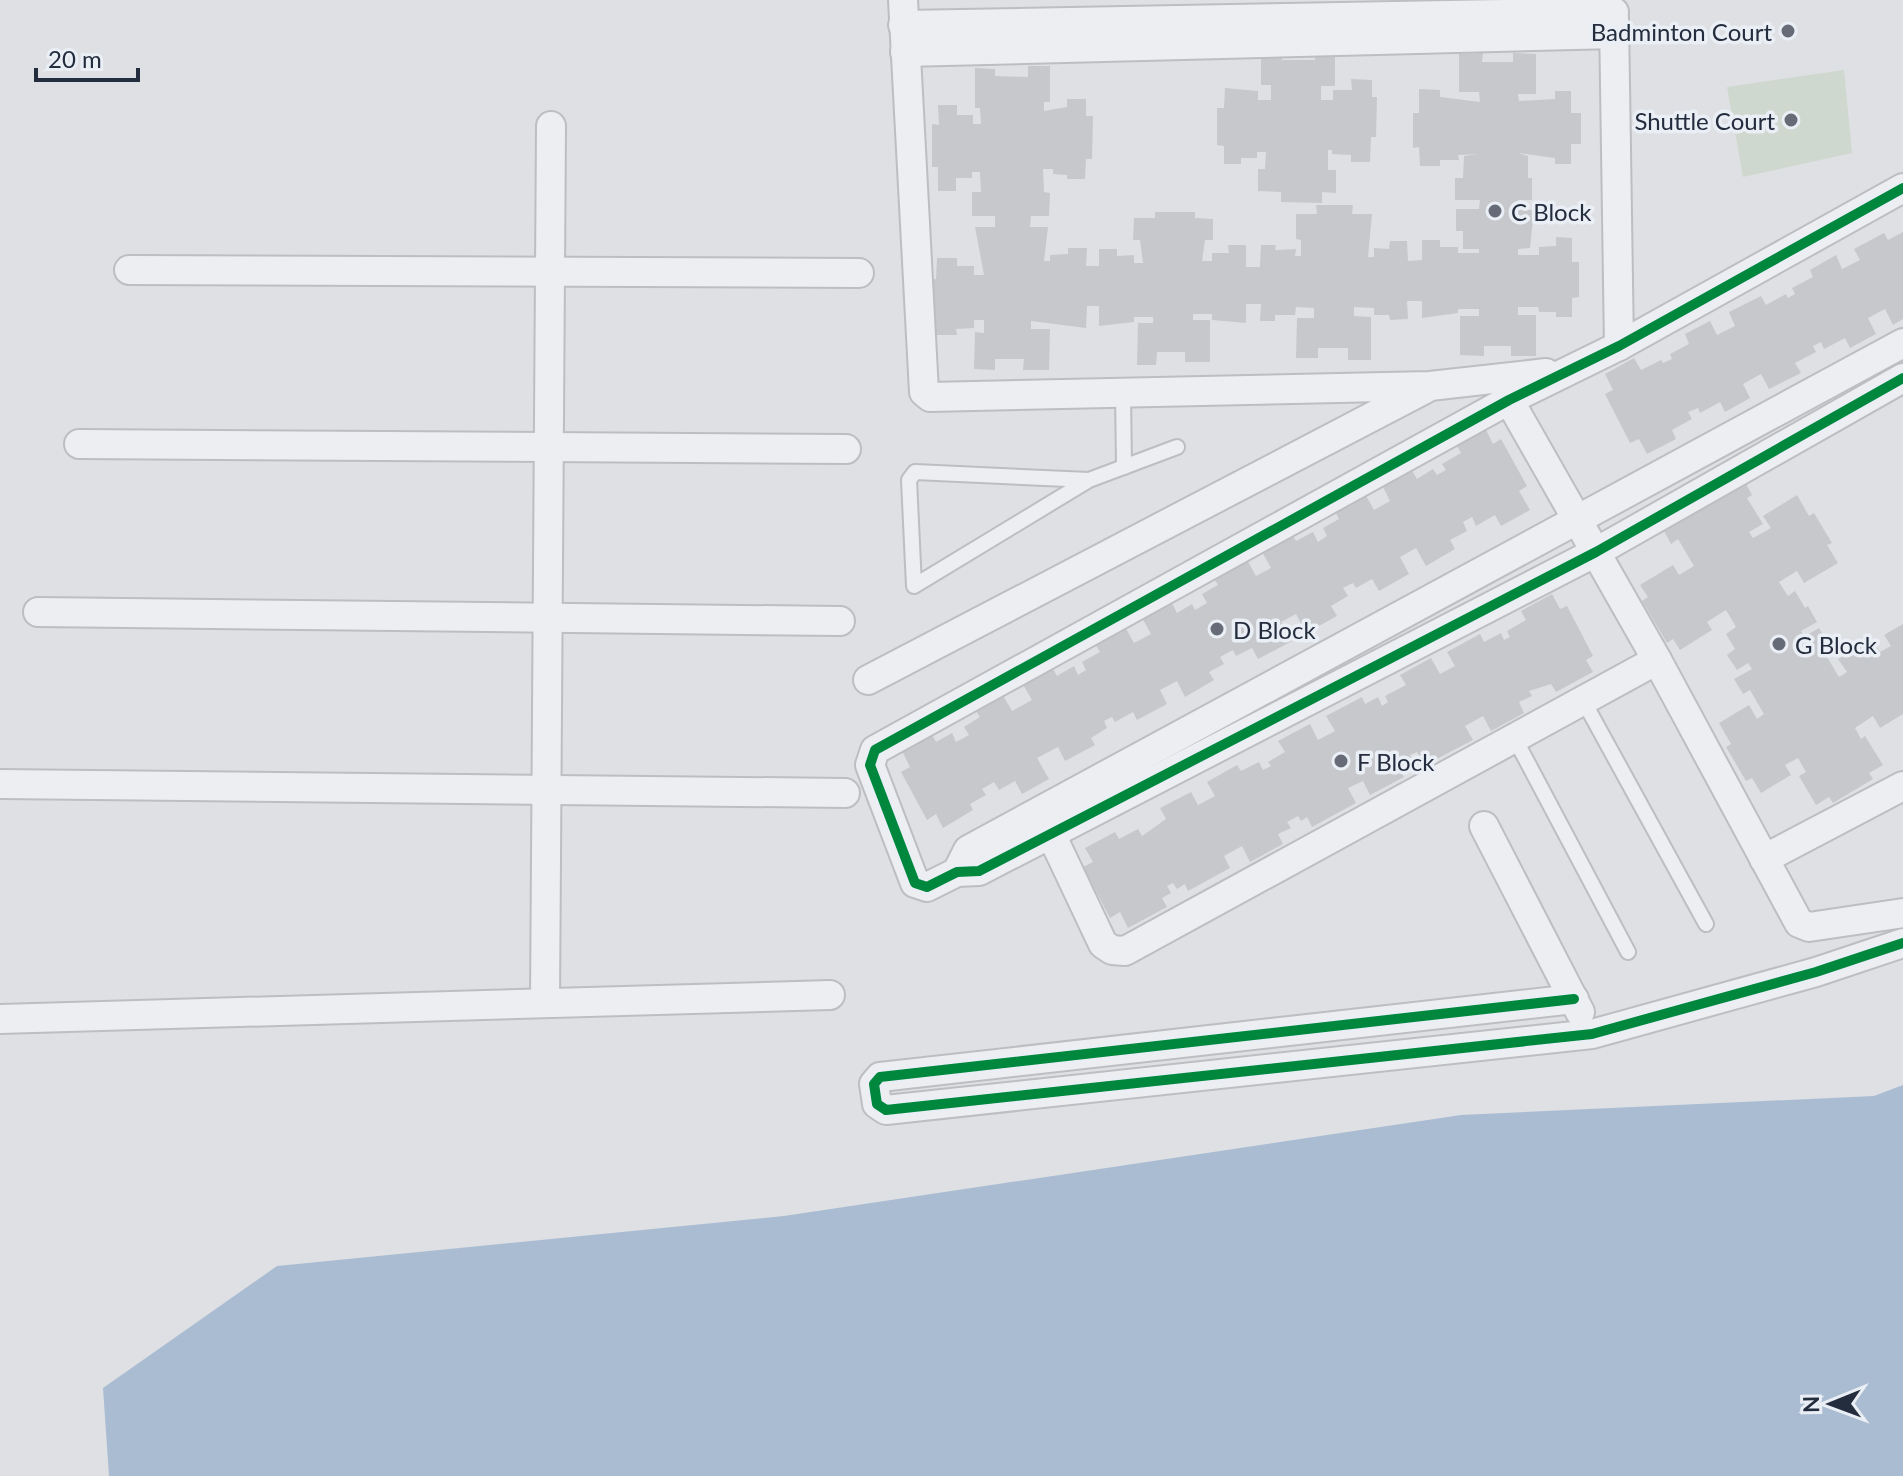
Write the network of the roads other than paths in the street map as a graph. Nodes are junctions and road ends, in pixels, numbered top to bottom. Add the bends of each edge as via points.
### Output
1 (1614, 15) edge
2 (903, 26) edge
3 (551, 126) dead end
4 (1903, 188) edge
5 (129, 270) dead end
6 (550, 272) junction
7 (859, 273) dead end
8 (1903, 343) edge
9 (1619, 346) junction
10 (1571, 371) junction
11 (1903, 378) edge
12 (1430, 386) junction
13 (1123, 392) junction
14 (1509, 400) junction
15 (79, 444) dead end
16 (549, 447) junction
17 (1177, 447) dead end
18 (846, 449) dead end
19 (1124, 467) junction
20 (1089, 480) junction
21 (1577, 519) junction
22 (1596, 552) junction
23 (38, 612) dead end
24 (547, 618) junction
25 (840, 621) dead end
26 (1657, 660) junction
27 (868, 680) dead end
28 (1583, 700) junction
29 (1514, 737) junction
30 (0, 784) edge
31 (1903, 786) edge
32 (546, 790) junction
33 (845, 793) dead end
34 (1484, 826) dead end
35 (1051, 834) junction
36 (1764, 859) junction
37 (957, 872) junction
38 (1903, 913) edge
39 (1706, 924) dead end
40 (1903, 943) edge
41 (1628, 952) dead end
42 (830, 995) dead end
43 (1574, 999) junction
44 (545, 1003) junction
45 (0, 1019) edge
46 (1592, 1034) junction

1 - 2 street
1 - 9 street
2 - 13 street via 924,392 930,397
3 - 6 street
4 - 9 street
5 - 6 street
6 - 7 street
6 - 16 street
8 - 21 street
9 - 10 street
10 - 12 street
10 - 14 street
11 - 22 street
12 - 13 street
12 - 27 street
13 - 19 lane
14 - 21 street
14 - 37 street via 875,750 870,765 915,883 927,887
15 - 16 street
16 - 18 street
16 - 24 street
17 - 19 lane
19 - 20 lane
20 - 20 lane via 941,569 914,586 909,480 915,472
21 - 22 street
21 - 37 street via 968,850
22 - 26 street
22 - 35 street
23 - 24 street
24 - 25 street
24 - 32 street
26 - 28 street
26 - 36 street
28 - 29 street
28 - 39 lane
29 - 35 street via 1125,951 1103,944
29 - 41 lane
30 - 32 street
31 - 36 street
32 - 33 street
32 - 44 street
34 - 43 street
35 - 37 street via 979,871
36 - 38 street via 1803,926
40 - 46 street
42 - 44 street
43 - 46 street
43 - 46 street via 880,1077 874,1084 877,1104 886,1110
44 - 45 street

